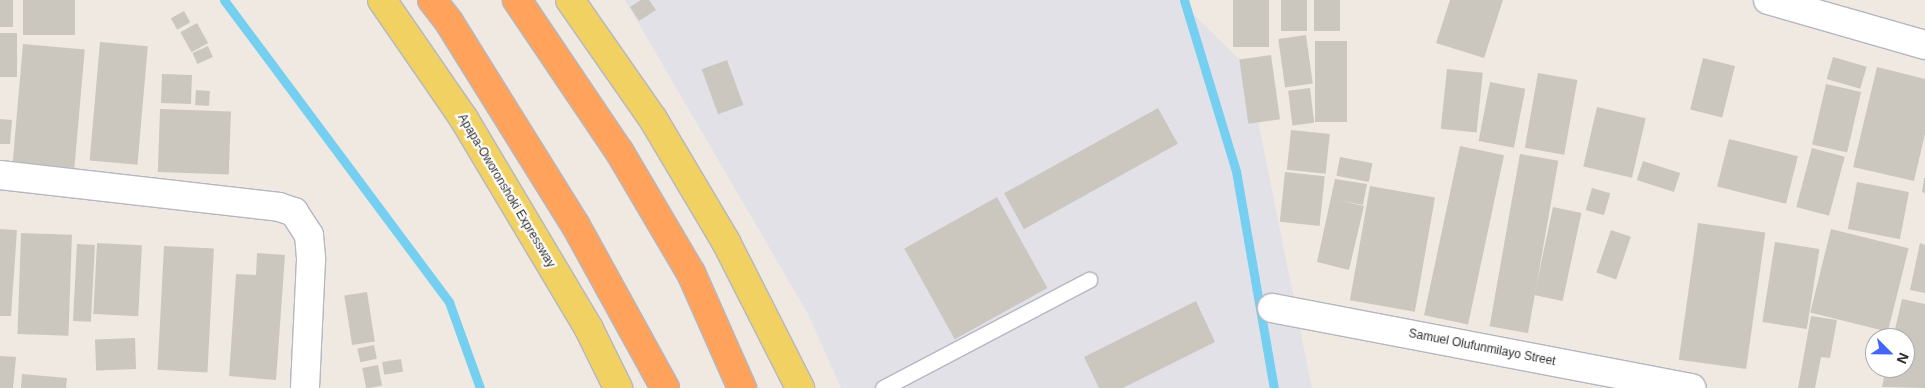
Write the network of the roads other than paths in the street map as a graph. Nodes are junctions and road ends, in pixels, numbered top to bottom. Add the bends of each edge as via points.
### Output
1 (382, 0) edge
2 (432, 0) edge
3 (517, 0) edge
4 (1768, 0) edge
5 (574, 1) edge
6 (1925, 45) edge
7 (0, 175) edge
8 (1088, 280) dead end
9 (1272, 308) dead end
10 (305, 388) edge
11 (618, 388) edge
12 (665, 388) edge
13 (742, 388) edge
14 (800, 388) edge
15 (883, 388) edge
16 (1691, 388) edge

1 - 11 main road, Apapa-Oworonshoki Expressway via 464,119 589,330
2 - 12 highway via 449,22 576,226
3 - 13 highway via 619,151 691,273
4 - 6 street
5 - 14 main road via 653,119 726,242
7 - 10 street via 279,207 294,212 309,235 311,260
8 - 15 lane
9 - 16 street, Samuel Olufunmilayo Street

